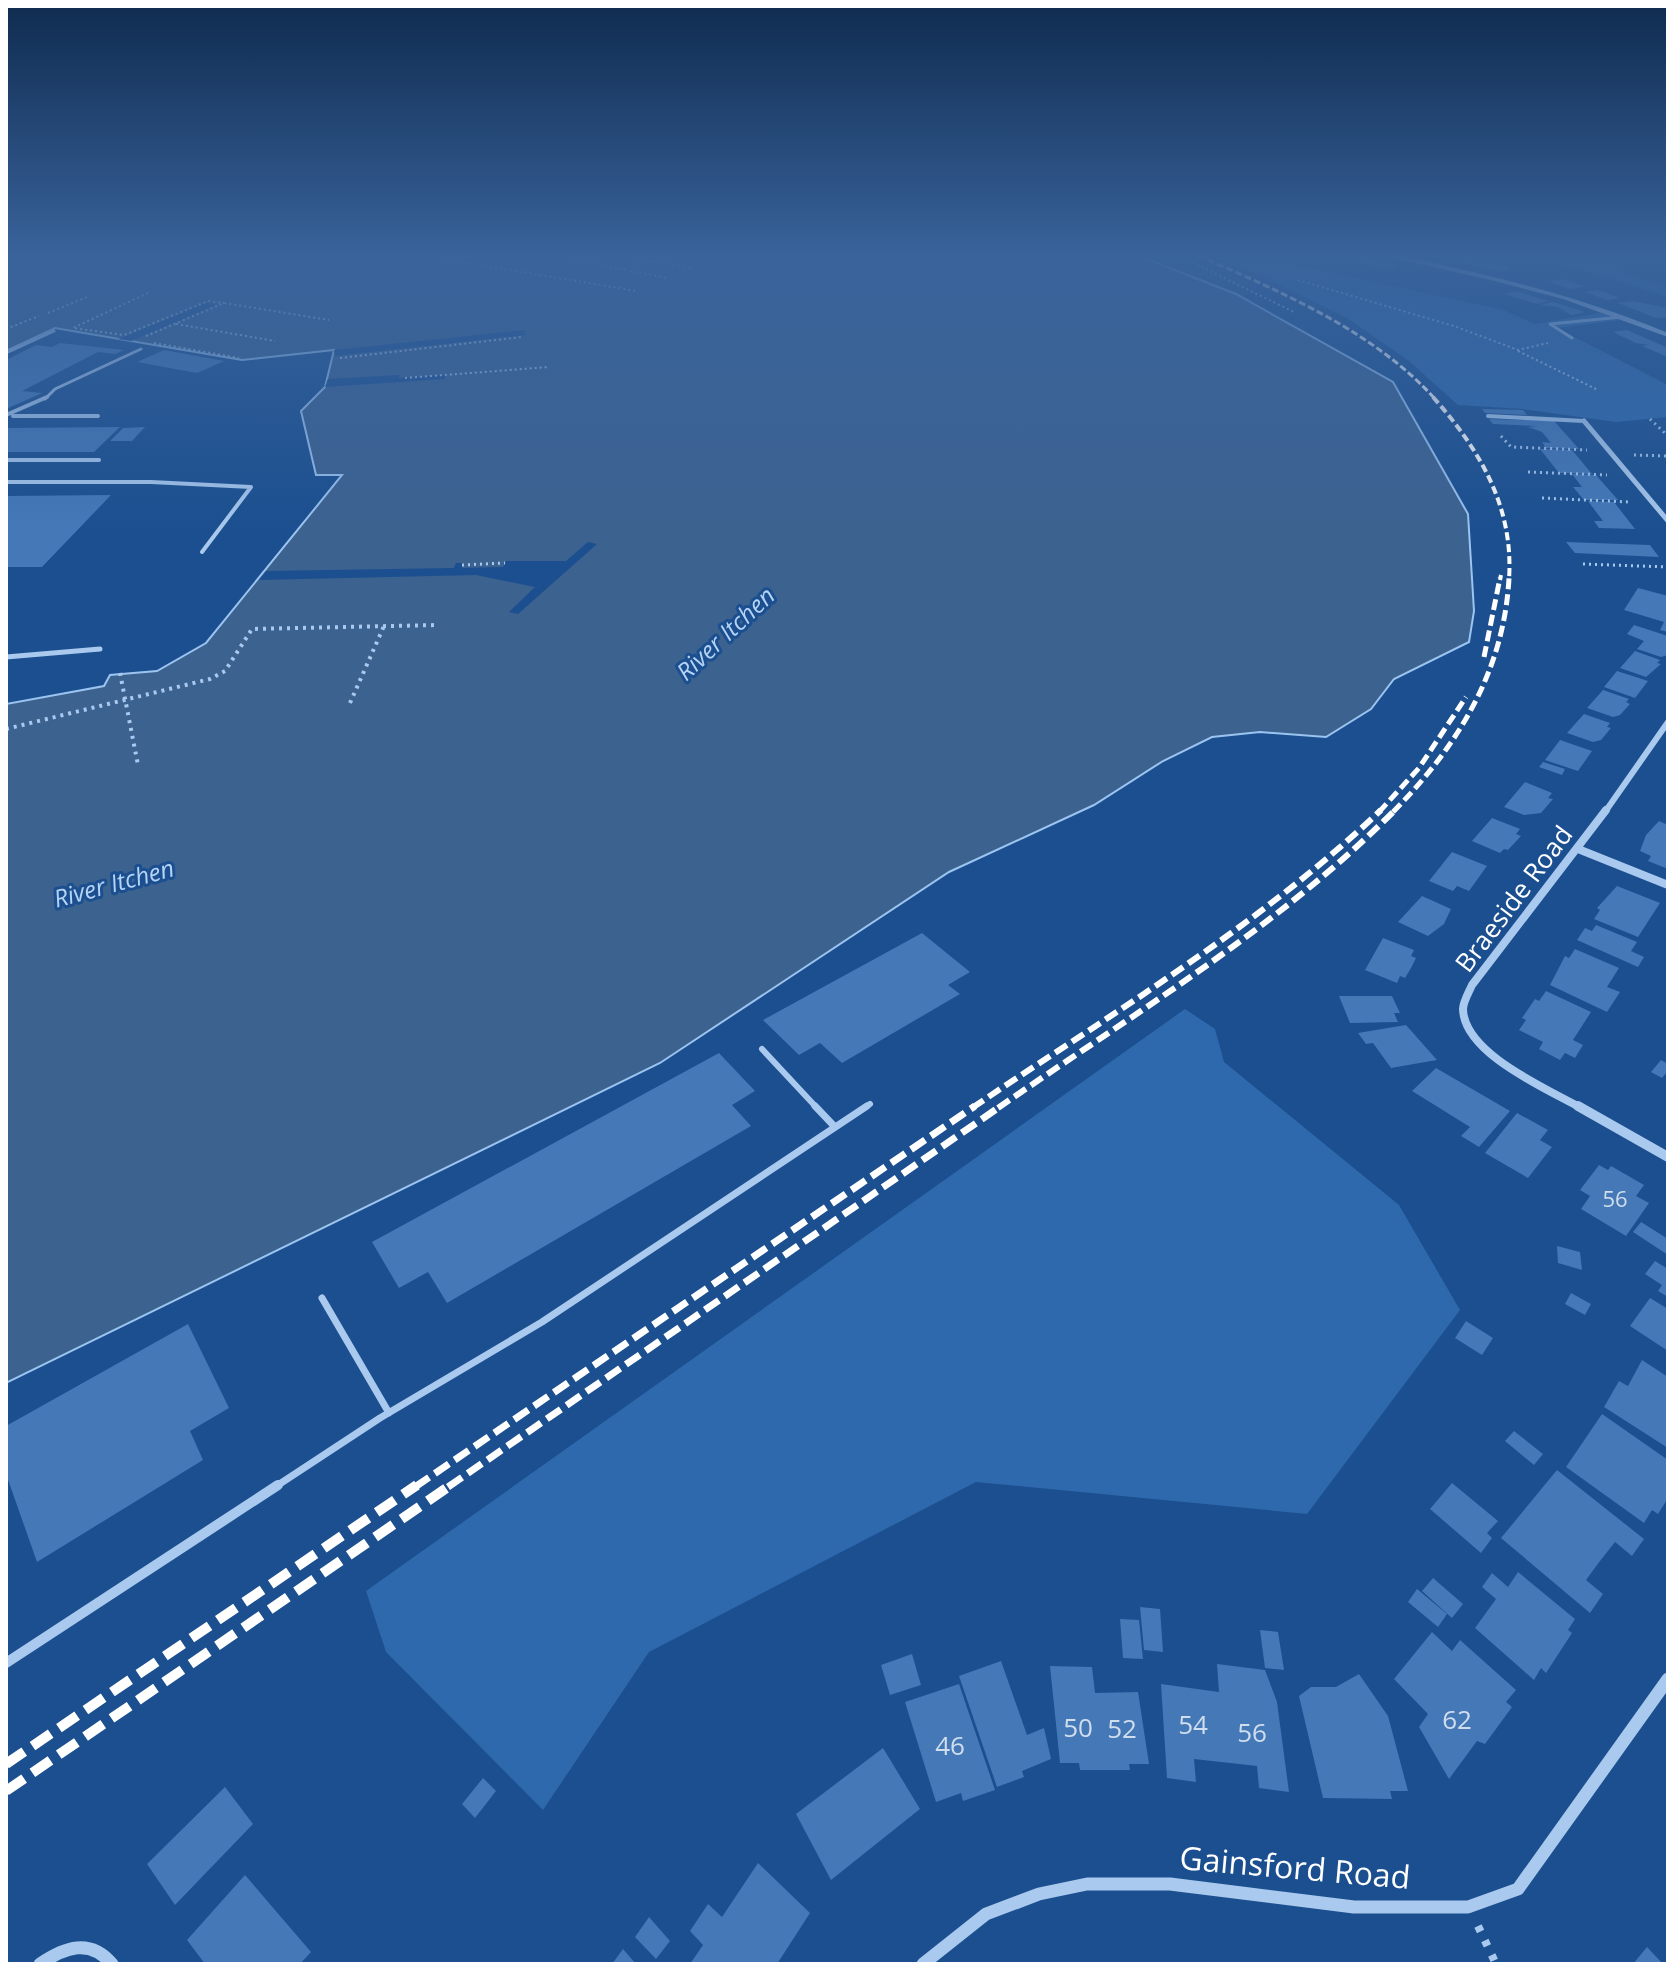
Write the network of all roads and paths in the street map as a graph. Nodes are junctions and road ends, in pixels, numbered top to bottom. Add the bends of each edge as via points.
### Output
1 (184, 348) edge
2 (424, 348) edge
3 (1512, 348) edge
4 (1527, 348) edge
5 (141, 349) dead end
6 (1518, 350) junction
7 (378, 353) junction
8 (334, 357) dead end
9 (239, 358) dead end
10 (340, 358) dead end
11 (549, 367) dead end
12 (405, 378) dead end
13 (1596, 389) dead end
14 (6, 415) edge
15 (98, 416) dead end
16 (1488, 416) dead end
17 (1650, 419) dead end
18 (1584, 421) joint
19 (1501, 436) dead end
20 (1668, 436) edge
21 (1612, 452) junction
22 (1668, 456) edge
23 (6, 460) edge
24 (99, 460) dead end
25 (1528, 472) dead end
26 (1631, 476) junction
27 (6, 482) edge
28 (1542, 498) dead end
29 (1653, 503) junction
30 (1667, 519) edge
31 (202, 552) dead end
32 (505, 563) dead end
33 (1583, 564) dead end
34 (462, 565) dead end
35 (1668, 567) edge
36 (437, 625) dead end
37 (384, 626) junction
38 (100, 649) dead end
39 (6, 657) edge
40 (120, 673) dead end
41 (125, 699) junction
42 (350, 703) dead end
43 (1667, 724) edge
44 (6, 729) edge
45 (138, 765) dead end
46 (1578, 849) junction
47 (1668, 885) edge
48 (762, 1049) dead end
49 (870, 1104) dead end
50 (835, 1127) junction
51 (1668, 1157) edge
52 (322, 1298) dead end
53 (389, 1413) junction
54 (6, 1663) edge
55 (1668, 1679) edge
56 (1468, 1907) junction
57 (40, 1964) edge
58 (112, 1964) edge
59 (923, 1964) edge
60 (1496, 1964) edge

1 - 9 path
2 - 7 path
3 - 6 path
4 - 6 path
5 - 14 lane via 55,389 31,408
6 - 13 path
7 - 8 path
7 - 10 path
11 - 12 path
14 - 15 lane
16 - 18 lane
17 - 20 path
18 - 21 street
19 - 21 path via 1511,447
21 - 22 path
21 - 26 street
23 - 24 lane
25 - 26 path
26 - 29 street
27 - 31 lane via 251,487
28 - 29 path
29 - 30 street
32 - 34 path
33 - 35 path
36 - 37 path
37 - 41 path via 252,629 225,671
37 - 42 path
38 - 39 lane
40 - 41 path
41 - 44 path
41 - 45 path
43 - 46 street, Braeside Road
46 - 47 street
46 - 51 street, Braeside Road via 1472,985 1463,1008 1472,1035 1499,1061
48 - 50 lane
49 - 50 lane
50 - 53 lane via 542,1322
52 - 53 lane
53 - 54 lane
55 - 56 street, Gainsford Road via 1518,1889
56 - 59 street, Gainsford Road via 1354,1907 1170,1884 1087,1884 1039,1894 986,1914
56 - 60 path
57 - 58 street via 73,1946 91,1946

